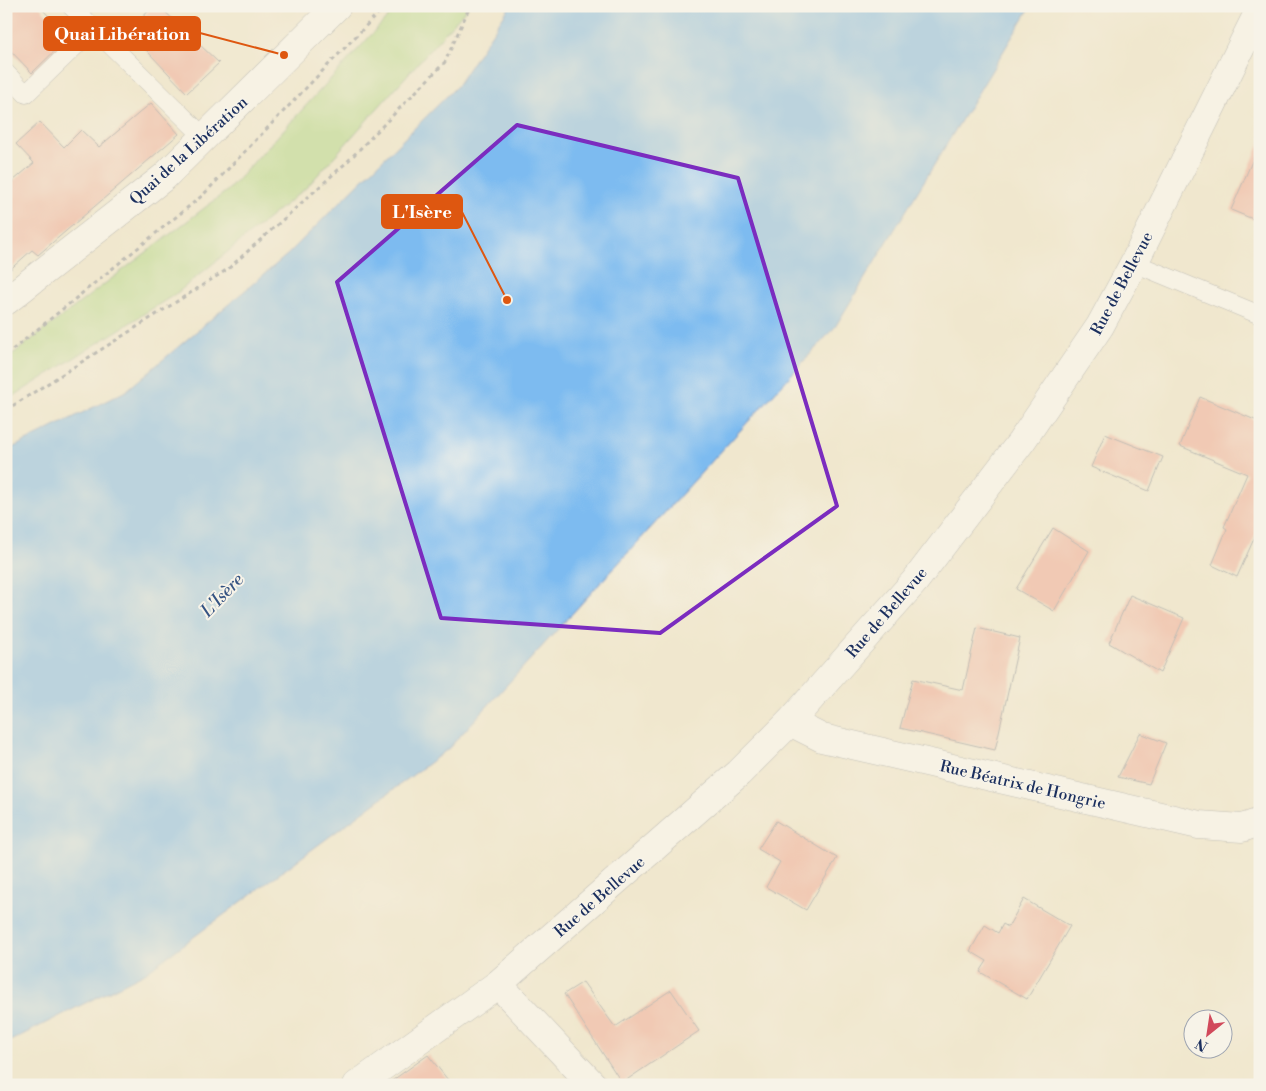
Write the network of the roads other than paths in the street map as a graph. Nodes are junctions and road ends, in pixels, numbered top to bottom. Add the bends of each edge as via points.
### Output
1 (71, 6) edge
2 (337, 6) edge
3 (1260, 9) edge
4 (93, 29) junction
5 (6, 73) edge
6 (205, 138) junction
7 (1134, 263) junction
8 (6, 301) edge
9 (1260, 315) edge
10 (790, 722) junction
11 (1260, 822) edge
12 (498, 984) junction
13 (357, 1085) edge
14 (593, 1085) edge

1 - 4 lane
2 - 6 street, Quai de la Libération
3 - 7 street, Rue de Bellevue
4 - 5 lane via 26,94
4 - 6 lane
6 - 8 street, Quai de la Libération via 164,176
7 - 9 lane
7 - 10 street, Rue de Bellevue via 1100,326 1021,442 915,580
10 - 11 street, Rue Béatrix de Hongrie via 822,738 1199,825 1242,828
10 - 12 street, Rue de Bellevue via 739,773
12 - 13 street, Rue de Bellevue
12 - 14 street

